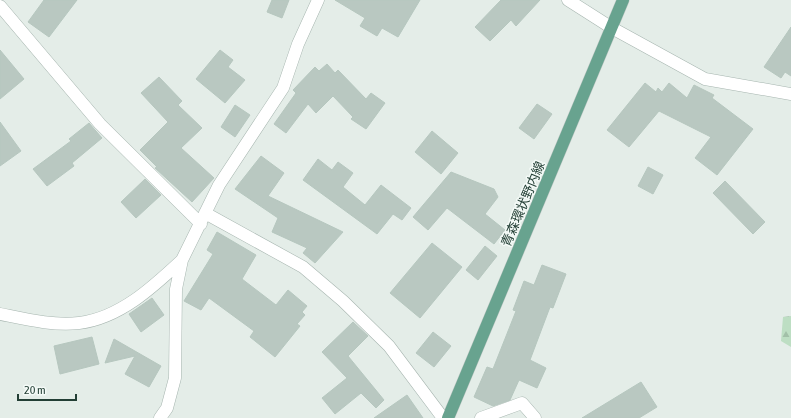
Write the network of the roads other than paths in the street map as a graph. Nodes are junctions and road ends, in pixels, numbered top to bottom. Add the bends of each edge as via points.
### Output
1 (318, 0) edge
2 (568, 0) edge
3 (623, 0) edge
4 (0, 6) edge
5 (612, 28) junction
6 (791, 94) edge
7 (203, 219) junction
8 (182, 260) junction
9 (0, 314) edge
10 (160, 418) edge
11 (442, 418) edge
12 (448, 418) edge
13 (481, 418) edge
14 (535, 418) edge

1 - 7 street via 298,44 283,88 219,185
2 - 5 street
3 - 5 main road, 青森環状野内線
4 - 7 street via 100,124
5 - 6 street via 705,78
5 - 12 main road, 青森環状野内線
7 - 8 street
7 - 11 street via 303,267 343,301 389,346
8 - 9 street via 152,288 128,304 104,315 79,322 37,321
8 - 10 street via 176,289 175,378 167,408
13 - 14 street via 522,403

